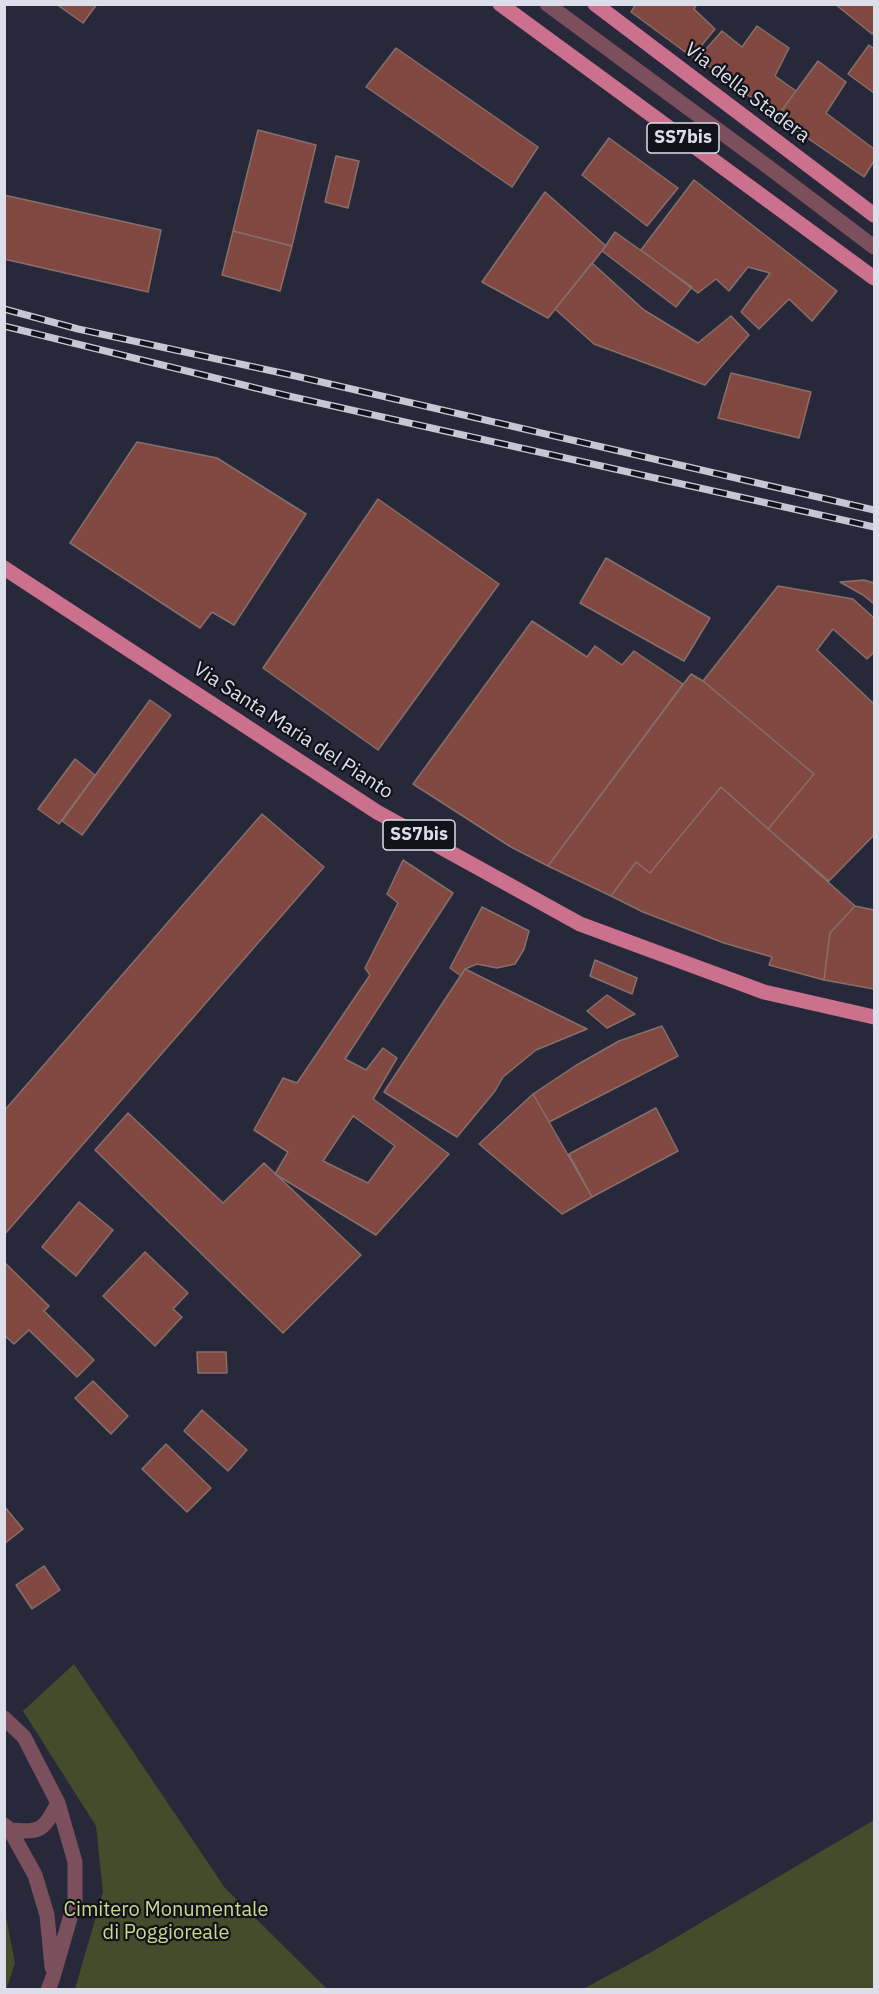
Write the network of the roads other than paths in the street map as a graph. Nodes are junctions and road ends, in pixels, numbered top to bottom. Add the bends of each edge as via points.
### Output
1 (500, 4) edge
2 (547, 4) edge
3 (595, 4) edge
4 (874, 215) edge
5 (874, 247) edge
6 (872, 274) edge
7 (4, 568) edge
8 (874, 1017) edge
9 (4, 1718) edge
10 (58, 1803) junction
11 (7, 1828) edge
12 (51, 1983) edge

1 - 6 main road, SS7bis
2 - 5 street
3 - 4 main road, Via della Stadera / SS7bis
7 - 8 main road, Via Santa Maria del Pianto / SS7bis via 377,812 580,924 764,992
9 - 10 street via 24,1737
10 - 11 street via 46,1825 31,1832
10 - 12 street via 75,1862 75,1901
11 - 12 street via 34,1875 48,1915

